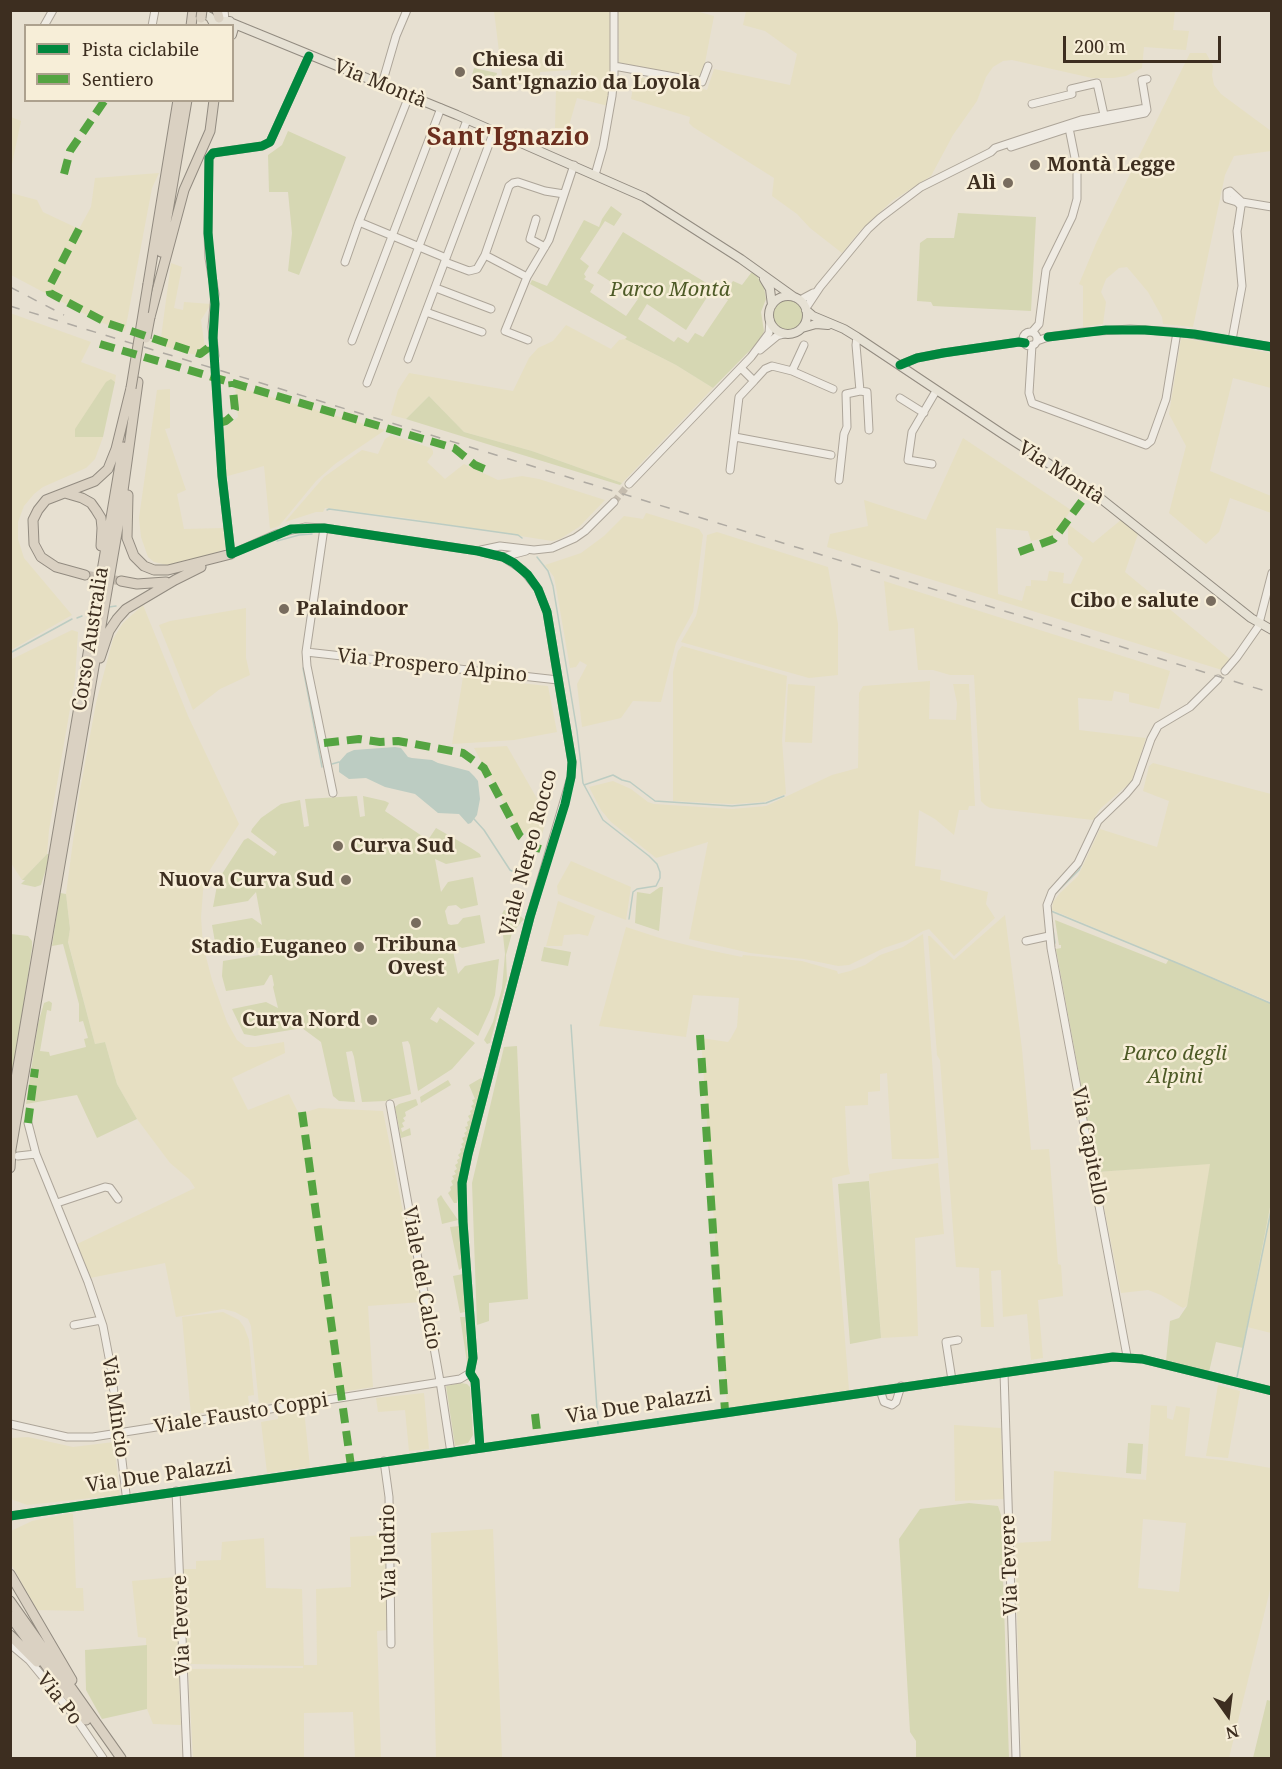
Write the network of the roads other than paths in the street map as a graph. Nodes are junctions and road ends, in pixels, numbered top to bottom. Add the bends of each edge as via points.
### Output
1 (53, 10) edge
2 (407, 10) edge
3 (614, 10) edge
4 (198, 14) edge
5 (221, 19) edge
6 (45, 24) edge
7 (234, 25) edge
8 (253, 33) junction
9 (234, 35) edge
10 (309, 56) junction
11 (614, 66) junction
12 (708, 66) dead end
13 (1147, 79) dead end
14 (382, 84) junction
15 (410, 96) junction
16 (178, 102) edge
17 (187, 102) edge
18 (214, 102) edge
19 (1032, 104) dead end
20 (441, 108) junction
21 (1147, 109) junction
22 (1104, 115) junction
23 (1116, 117) junction
24 (467, 120) junction
25 (1079, 121) junction
26 (1097, 122) junction
27 (1069, 128) junction
28 (1049, 129) junction
29 (494, 131) junction
30 (991, 152) junction
31 (574, 165) junction
32 (595, 175) junction
33 (564, 194) junction
34 (1272, 207) edge
35 (536, 219) dead end
36 (359, 222) junction
37 (392, 236) junction
38 (418, 247) junction
39 (545, 247) junction
40 (485, 255) junction
41 (446, 260) junction
42 (345, 262) dead end
43 (759, 272) junction
44 (527, 277) junction
45 (820, 287) junction
46 (436, 288) junction
47 (797, 299) junction
48 (772, 304) junction
49 (491, 309) dead end
50 (806, 309) junction
51 (426, 312) junction
52 (150, 317) junction
53 (770, 320) junction
54 (802, 328) junction
55 (841, 328) junction
56 (482, 332) dead end
57 (1177, 332) junction
58 (784, 334) junction
59 (857, 337) junction
60 (1029, 339) junction
61 (528, 340) dead end
62 (1232, 340) junction
63 (352, 341) dead end
64 (804, 345) dead end
65 (1271, 347) edge
66 (215, 356) tunnel mouth
67 (751, 357) junction
68 (408, 359) dead end
69 (900, 365) junction
70 (741, 368) junction
71 (792, 371) junction
72 (216, 379) tunnel mouth
73 (754, 381) junction
74 (367, 383) dead end
75 (135, 385) junction
76 (833, 389) dead end
77 (860, 391) junction
78 (936, 391) junction
79 (900, 398) dead end
80 (924, 413) junction
81 (869, 430) dead end
82 (130, 435) junction
83 (735, 437) junction
84 (831, 455) dead end
85 (932, 464) dead end
86 (730, 470) dead end
87 (839, 480) dead end
88 (629, 484) tunnel mouth
89 (63, 492) junction
90 (614, 502) tunnel mouth
91 (324, 528) junction
92 (510, 547) junction
93 (478, 551) junction
94 (532, 551) junction
95 (231, 554) junction
96 (503, 557) junction
97 (522, 570) junction
98 (85, 574) tunnel mouth
99 (1271, 578) edge
100 (174, 580) junction
101 (121, 581) tunnel mouth
102 (1259, 623) junction
103 (1272, 630) edge
104 (89, 639) junction
105 (306, 652) junction
106 (1225, 671) dead end
107 (1218, 679) dead end
108 (558, 680) junction
109 (89, 691) junction
110 (333, 793) dead end
111 (1049, 936) junction
112 (1026, 941) dead end
113 (390, 1104) dead end
114 (10, 1114) edge
115 (28, 1123) dead end
116 (13, 1154) edge
117 (36, 1154) junction
118 (10, 1168) edge
119 (118, 1199) dead end
120 (57, 1203) junction
121 (101, 1320) junction
122 (74, 1325) dead end
123 (958, 1340) dead end
124 (1127, 1356) junction
125 (1004, 1372) junction
126 (470, 1373) junction
127 (952, 1380) junction
128 (440, 1382) junction
129 (901, 1386) junction
130 (880, 1390) junction
131 (1272, 1391) edge
132 (10, 1424) edge
133 (120, 1433) junction
134 (480, 1448) junction
135 (450, 1453) junction
136 (384, 1461) junction
137 (176, 1491) junction
138 (126, 1494) dead end
139 (10, 1516) edge
140 (10, 1574) edge
141 (10, 1601) edge
142 (10, 1616) edge
143 (10, 1635) edge
144 (10, 1644) edge
145 (391, 1644) dead end
146 (74, 1705) junction
147 (94, 1722) junction
148 (110, 1757) edge
149 (121, 1758) edge
150 (187, 1758) edge
151 (1016, 1758) edge

1 - 6 street
2 - 14 street
3 - 11 street
4 - 5 main road, Via Montà
7 - 8 main road, Via Montà
8 - 9 main road
8 - 10 main road, Via Montà
10 - 14 main road, Via Montà
10 - 66 street via 273,136 265,145 213,153 209,158 208,232 215,294
11 - 12 street via 702,82
11 - 32 street
13 - 21 street via 1142,80
14 - 15 main road, Via Montà
15 - 20 main road, Via Montà
15 - 36 street
16 - 75 highway, Corso Australia, bridge
17 - 52 highway, Corso Australia
18 - 52 highway via 210,131 184,190
19 - 22 street via 1097,83
20 - 24 main road, Via Montà
20 - 37 street
21 - 22 street
21 - 23 street
22 - 23 street
22 - 25 street
22 - 26 street
23 - 26 street
24 - 29 main road, Via Montà
24 - 38 street
25 - 27 street
25 - 28 street
26 - 27 street
27 - 28 street
27 - 30 street
27 - 60 street via 1078,172 1077,199 1046,270 1039,324
28 - 30 street
29 - 31 main road, Via Montà
29 - 41 street
30 - 45 street via 931,181 899,202 864,234
31 - 32 main road, Via Montà
31 - 33 street
32 - 43 main road, Via Montà via 662,207
33 - 39 street
33 - 40 street via 518,182 509,186
34 - 62 street via 1242,204 1237,231 1242,286
35 - 39 street via 530,238
36 - 37 street
36 - 42 street
37 - 38 street
37 - 63 street
38 - 41 street
38 - 74 street
39 - 44 street
40 - 41 street via 477,269 469,271
40 - 44 street
41 - 46 street
43 - 47 main road, Via Montà
43 - 48 main road via 770,289
44 - 61 street via 505,331
45 - 47 street
45 - 50 street
46 - 49 street
46 - 51 street
47 - 48 main road via 784,297
47 - 50 main road, Via Montà
48 - 53 main road
50 - 54 main road via 807,320
50 - 55 main road, Via Montà
51 - 56 street
51 - 68 street
52 - 75 highway, Corso Australia, bridge
53 - 58 main road via 776,331
53 - 67 street via 769,333
54 - 55 main road, Via Montà via 816,324
54 - 58 main road, Via Montà
55 - 59 main road, Via Montà
57 - 60 street via 1106,330
57 - 60 street via 1166,399 1146,445 1032,403
57 - 62 street
58 - 67 street
59 - 69 main road, Via Montà
59 - 77 street
60 - 69 street via 927,356
62 - 65 street
64 - 71 street
67 - 70 street
69 - 78 main road, Via Montà
70 - 73 street
70 - 88 street
71 - 73 street via 772,366
71 - 76 street
72 - 95 street
73 - 83 street via 739,397
75 - 82 highway, Corso Australia
75 - 89 highway via 108,469 95,481
75 - 104 highway, Corso Australia
77 - 81 street via 867,392
77 - 87 street via 846,394 847,427
78 - 80 street
78 - 102 main road, Via Montà via 1090,490
79 - 80 street
80 - 85 street via 912,432 908,460
82 - 95 highway via 127,529 134,556 149,568 168,570
82 - 109 highway, Corso Australia
83 - 84 street
83 - 86 street
89 - 98 highway via 46,500 34,515 34,544 51,565
89 - 104 highway via 91,503 101,518
90 - 94 street via 575,538
91 - 93 street, Viale Nereo Rocco
91 - 95 street, Viale Nereo Rocco via 291,529
91 - 105 street
92 - 93 street
92 - 94 street
92 - 96 street via 504,550
93 - 96 street, Viale Nereo Rocco
94 - 96 street
94 - 97 street via 522,558
95 - 100 highway
96 - 97 street, Viale Nereo Rocco
97 - 108 street, Viale Nereo Rocco via 544,600
99 - 102 street
100 - 101 highway via 149,584
100 - 109 highway via 117,619 107,636
102 - 103 main road, Via Montà
102 - 106 street
104 - 114 highway, Corso Australia
105 - 108 street, Via Prospero Alpino
105 - 110 street
107 - 111 street, Via Capitello via 1196,702 1156,729 1136,782 1103,814 1078,864 1052,892 1047,905
108 - 126 street, Viale Nereo Rocco via 571,777 530,917 462,1183 473,1358
109 - 116 highway, Corso Australia
111 - 112 street
111 - 124 street, Via Capitello
113 - 128 street, Viale del Calcio
115 - 117 street, Via Mincio
116 - 117 street
116 - 118 highway, Corso Australia
117 - 120 street, Via Mincio
119 - 120 street via 105,1187
120 - 121 street, Via Mincio
121 - 122 street
121 - 133 street, Via Mincio
123 - 127 street via 946,1342
124 - 125 street, Via Due Palazzi
124 - 131 street, Via Due Palazzi
125 - 127 street, Via Due Palazzi
125 - 151 street, Via Tevere
126 - 128 street, Viale Fausto Coppi
126 - 134 street, Viale Nereo Rocco via 475,1381
127 - 129 street, Via Due Palazzi
128 - 133 street, Viale Fausto Coppi
128 - 135 street, Viale del Calcio
129 - 130 street, Via Due Palazzi
129 - 130 street via 892,1405 884,1402
130 - 134 street, Via Due Palazzi
132 - 133 street, Viale Fausto Coppi via 67,1437
133 - 138 street, Via Mincio
134 - 135 street, Via Due Palazzi
135 - 136 street, Via Due Palazzi
136 - 137 street, Via Due Palazzi
136 - 145 street, Via Judrio via 389,1497
137 - 139 street, Via Due Palazzi
137 - 150 street, Via Tevere
140 - 147 highway
141 - 147 highway
142 - 146 highway
143 - 146 highway
144 - 148 street, Via Po via 29,1660
146 - 148 highway, Via Po
147 - 149 highway, Via Po

